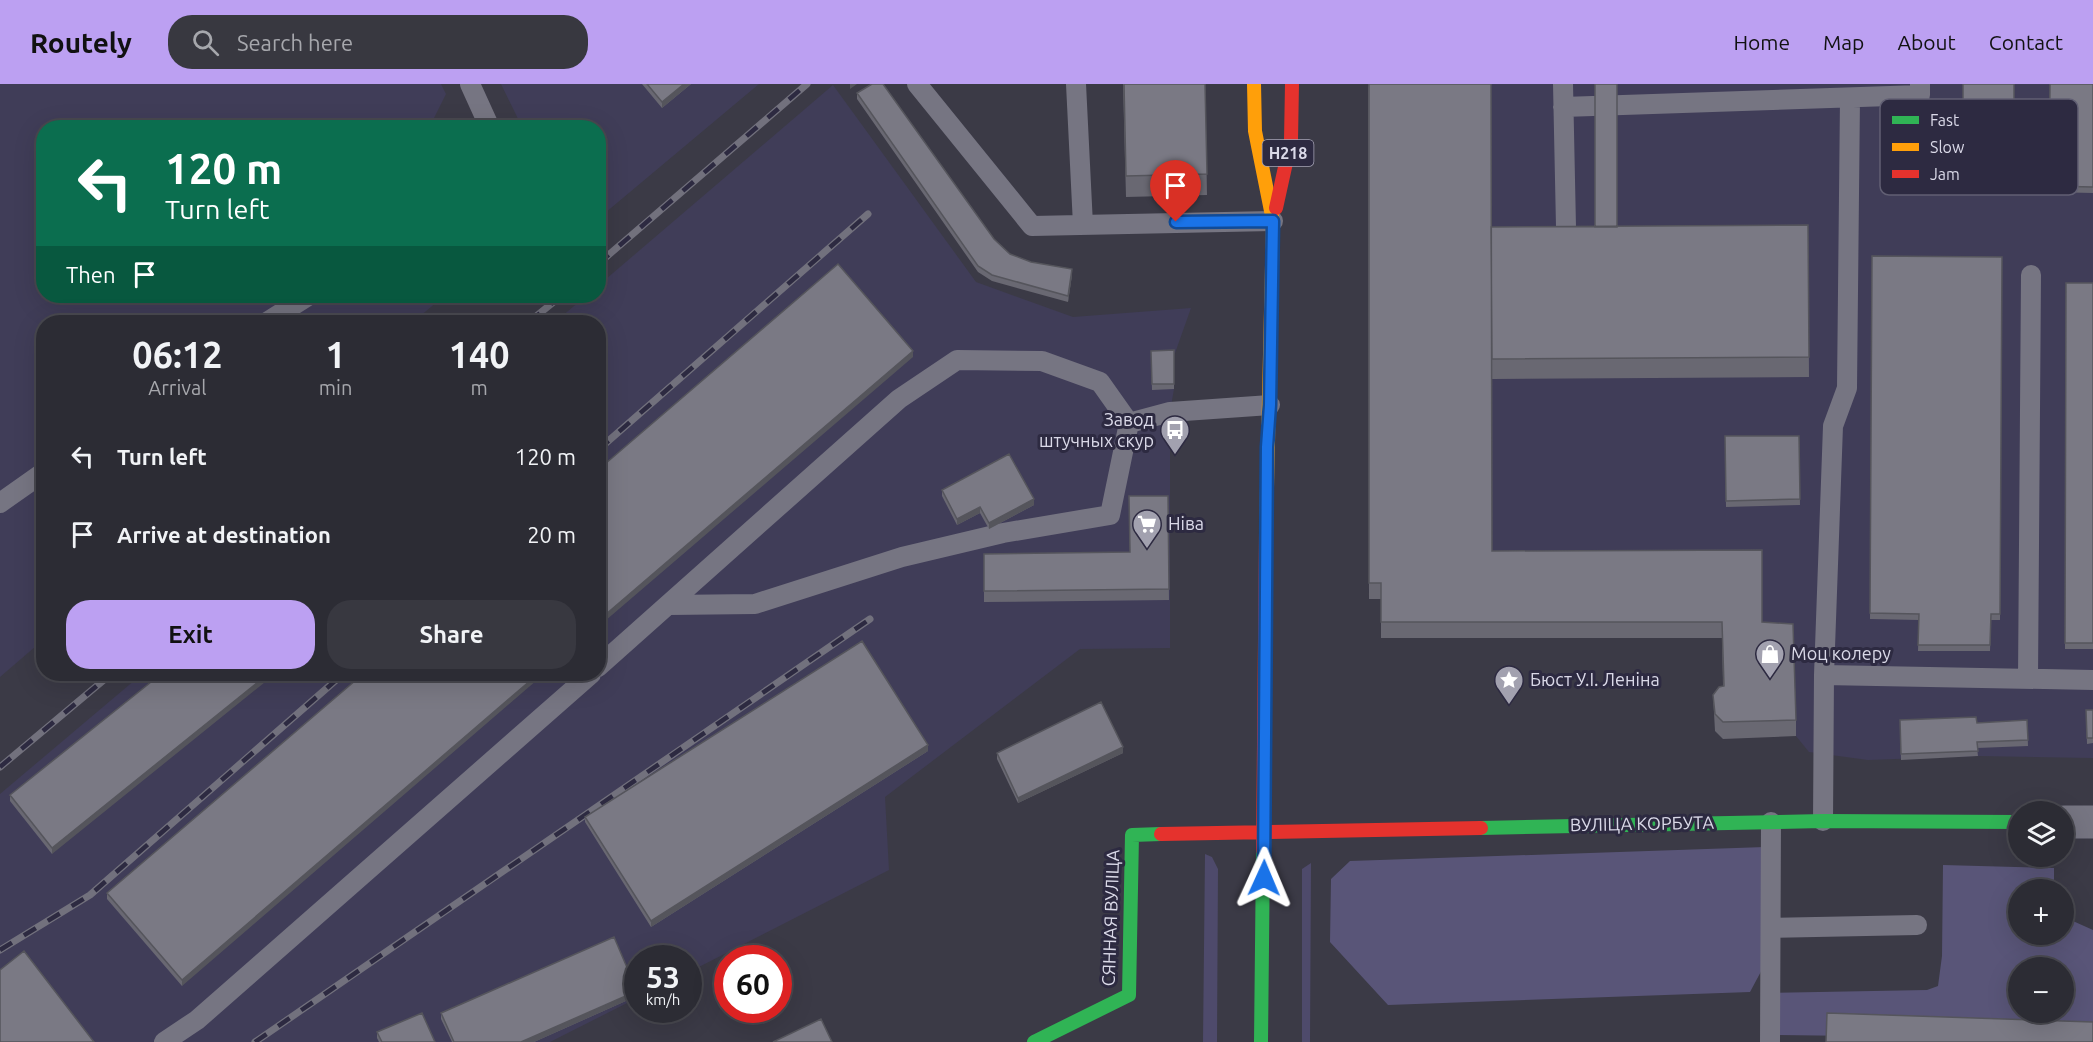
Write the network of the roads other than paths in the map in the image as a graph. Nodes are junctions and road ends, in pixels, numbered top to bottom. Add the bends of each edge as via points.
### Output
1 (470, 84) edge
2 (916, 84) edge
3 (1076, 84) edge
4 (1254, 84) edge
5 (1292, 84) edge
6 (1563, 84) edge
7 (1920, 84) edge
8 (1850, 98) junction
9 (1563, 107) junction
10 (486, 120) edge
11 (1273, 221) junction
12 (1083, 225) junction
13 (1566, 226) edge
14 (2031, 275) dead end
15 (297, 303) edge
16 (278, 315) edge
17 (1270, 405) junction
18 (1129, 423) junction
19 (36, 478) edge
20 (0, 503) edge
21 (669, 605) junction
22 (606, 660) edge
23 (1824, 675) junction
24 (2028, 679) junction
25 (2093, 680) edge
26 (583, 681) edge
27 (1823, 821) junction
28 (1771, 822) junction
29 (2008, 822) edge
30 (2074, 822) edge
31 (2093, 822) edge
32 (1265, 830) junction
33 (1917, 925) dead end
34 (1771, 928) junction
35 (164, 1042) edge
36 (1034, 1042) edge
37 (1261, 1042) edge
38 (1770, 1042) edge

1 - 10 lane
2 - 12 lane via 1032,226
3 - 12 lane
4 - 11 street, Н218 via 1255,131
5 - 11 street, Н218 via 1291,140
6 - 9 lane
7 - 8 lane via 1920,95
8 - 9 lane
8 - 23 lane via 1847,388 1833,426
9 - 13 lane
11 - 12 lane
11 - 17 street, Н218
14 - 24 lane
15 - 16 lane
17 - 18 lane via 1170,412
17 - 32 street, Н218
18 - 21 lane via 1110,515 1003,533 902,557 754,604
18 - 21 lane via 1100,382 1042,361 957,360 899,399
19 - 20 lane
21 - 22 lane
23 - 24 lane
23 - 27 lane
24 - 25 lane
26 - 35 lane via 196,1020
27 - 28 street, ВУЛІЦА КОРБУТА
27 - 29 street, ВУЛІЦА КОРБУТА
28 - 32 street, ВУЛІЦА КОРБУТА
28 - 34 lane
30 - 31 street
32 - 36 street, СЯННАЯ ВУЛІЦА via 1132,835 1129,994
32 - 37 street, Н218
33 - 34 lane
34 - 38 lane

